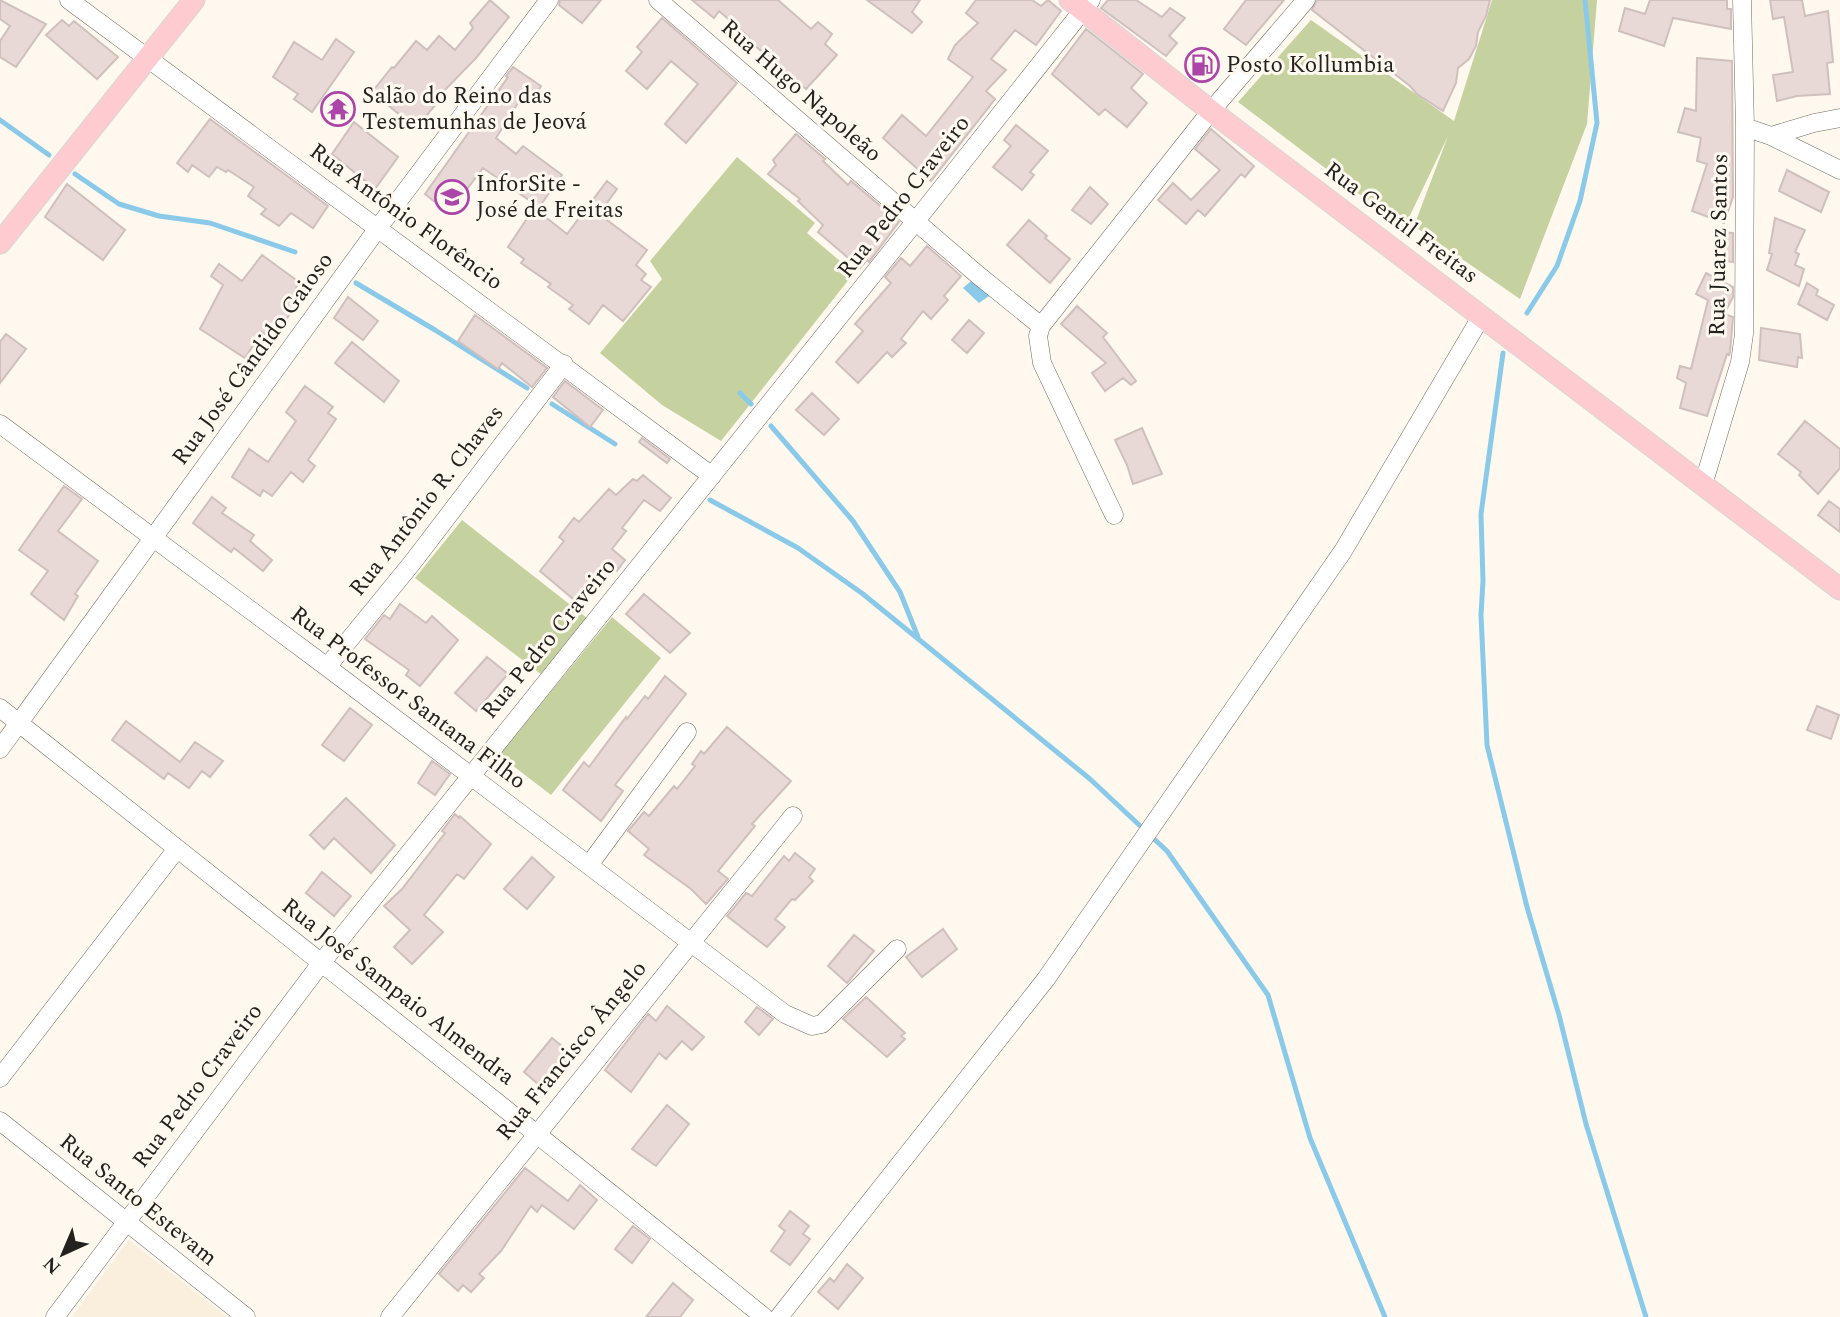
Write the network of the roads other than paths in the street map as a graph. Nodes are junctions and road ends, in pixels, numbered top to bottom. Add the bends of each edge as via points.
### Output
1 (69, 0) edge
2 (194, 0) edge
3 (549, 0) edge
4 (658, 0) edge
5 (1306, 0) edge
6 (1742, 0) edge
7 (1081, 3) edge
8 (148, 58) junction
9 (1211, 111) junction
10 (1840, 118) edge
11 (1745, 127) junction
12 (1771, 136) junction
13 (1840, 170) edge
14 (915, 222) junction
15 (378, 228) junction
16 (0, 243) edge
17 (1481, 317) junction
18 (1041, 326) junction
19 (564, 364) junction
20 (0, 425) edge
21 (712, 475) junction
22 (1703, 485) junction
23 (1114, 514) dead end
24 (154, 539) junction
25 (1840, 589) edge
26 (327, 667) junction
27 (0, 709) edge
28 (19, 723) junction
29 (687, 732) dead end
30 (0, 749) edge
31 (470, 776) junction
32 (793, 816) dead end
33 (176, 850) junction
34 (589, 865) junction
35 (690, 942) junction
36 (897, 949) dead end
37 (322, 962) junction
38 (0, 1078) edge
39 (0, 1121) edge
40 (538, 1133) junction
41 (126, 1222) junction
42 (55, 1317) edge
43 (246, 1317) edge
44 (390, 1317) edge
45 (764, 1317) edge
46 (779, 1317) edge

1 - 8 street, Rua Antônio Florêncio
2 - 8 main road
3 - 15 street, Rua José Cândido Gaioso
4 - 14 street, Rua Hugo Napoleão
5 - 9 street
6 - 11 street, Rua Juarez Santos
7 - 9 main road, Rua Gentil Freitas
7 - 14 street, Rua Pedro Craveiro
8 - 15 street, Rua Antônio Florêncio
8 - 16 main road
9 - 17 main road, Rua Gentil Freitas
9 - 18 street
10 - 12 street
11 - 12 street
11 - 22 street, Rua Juarez Santos via 1744,334
12 - 13 street
14 - 18 street, Rua Hugo Napoleão
14 - 21 street, Rua Pedro Craveiro
15 - 19 street, Rua Antônio Florêncio
15 - 24 street, Rua José Cândido Gaioso
17 - 22 main road, Rua Gentil Freitas
17 - 46 street via 1343,551 1046,979
18 - 23 street via 1042,363
19 - 21 street, Rua Antônio Florêncio
19 - 26 street, Rua Antônio R. Chaves
20 - 24 street, Rua Professor Santana Filho
21 - 31 street, Rua Pedro Craveiro
22 - 25 main road, Rua Gentil Freitas
24 - 26 street, Rua Professor Santana Filho
24 - 28 street, Rua José Cândido Gaioso
26 - 31 street, Rua Professor Santana Filho
27 - 28 street, Rua José Sampaio Almendra
28 - 30 street, Rua José Cândido Gaioso
28 - 33 street, Rua José Sampaio Almendra
29 - 34 street
31 - 34 street, Rua Professor Santana Filho
31 - 37 street, Rua Pedro Craveiro
32 - 35 street, Rua Francisco Ângelo
33 - 37 street, Rua José Sampaio Almendra
33 - 38 street
34 - 35 street, Rua Professor Santana Filho
35 - 36 street, Rua Professor Santana Filho via 785,1014 812,1026 822,1024
35 - 40 street, Rua Francisco Ângelo
37 - 40 street, Rua José Sampaio Almendra
37 - 41 street, Rua Pedro Craveiro
39 - 41 street, Rua Santo Estevam
40 - 44 street, Rua Francisco Ângelo
40 - 45 street, Rua José Sampaio Almendra
41 - 42 street, Rua Pedro Craveiro
41 - 43 street, Rua Santo Estevam

